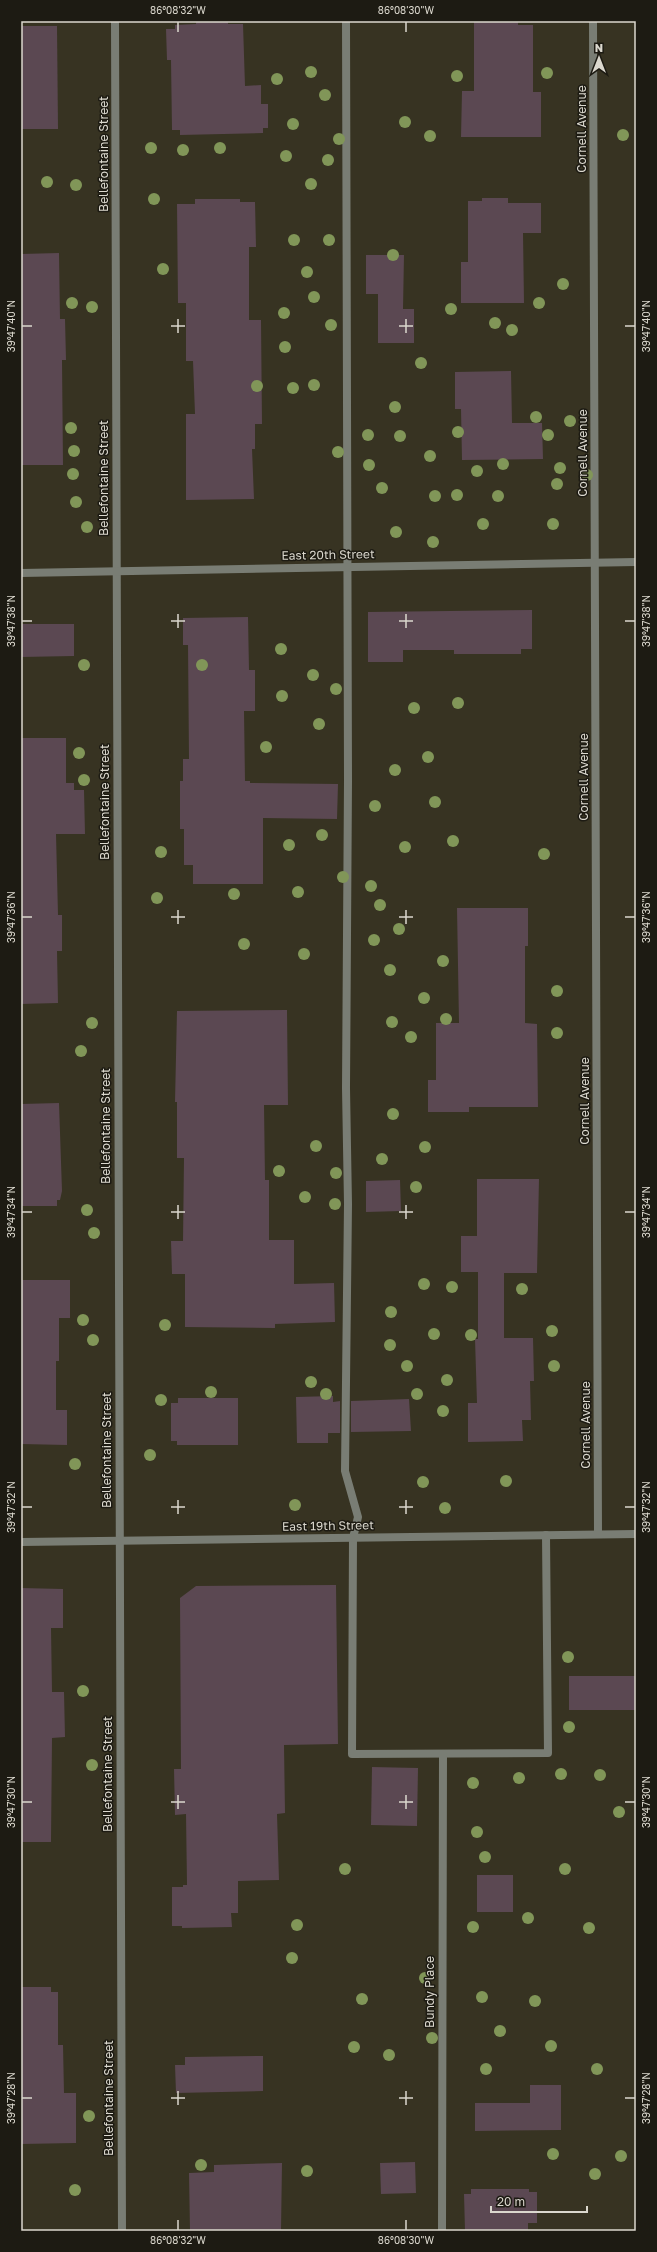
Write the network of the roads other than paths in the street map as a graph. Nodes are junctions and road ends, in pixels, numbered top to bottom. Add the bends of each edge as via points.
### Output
1 (115, 21) edge
2 (346, 21) edge
3 (593, 21) edge
4 (595, 562) junction
5 (636, 562) edge
6 (348, 566) junction
7 (117, 571) junction
8 (21, 573) edge
9 (598, 1534) junction
10 (636, 1534) edge
11 (546, 1535) junction
12 (353, 1538) junction
13 (120, 1541) junction
14 (21, 1542) edge
15 (443, 1754) junction
16 (122, 2231) edge
17 (442, 2231) edge

1 - 7 street, Bellefontaine Street
2 - 6 street
3 - 4 street, Cornell Avenue
4 - 5 street, East 20th Street
4 - 6 street, East 20th Street
4 - 9 street, Cornell Avenue
6 - 7 street, East 20th Street
6 - 12 street via 348,1204 345,1471 358,1517
7 - 8 street, East 20th Street
7 - 13 street, Bellefontaine Street
9 - 10 street, East 19th Street
9 - 11 street, East 19th Street
11 - 12 street, East 19th Street
11 - 15 street via 548,1753
12 - 13 street, East 19th Street
12 - 15 street via 352,1754
13 - 14 street, East 19th Street
13 - 16 street, Bellefontaine Street
15 - 17 street, Bundy Place

